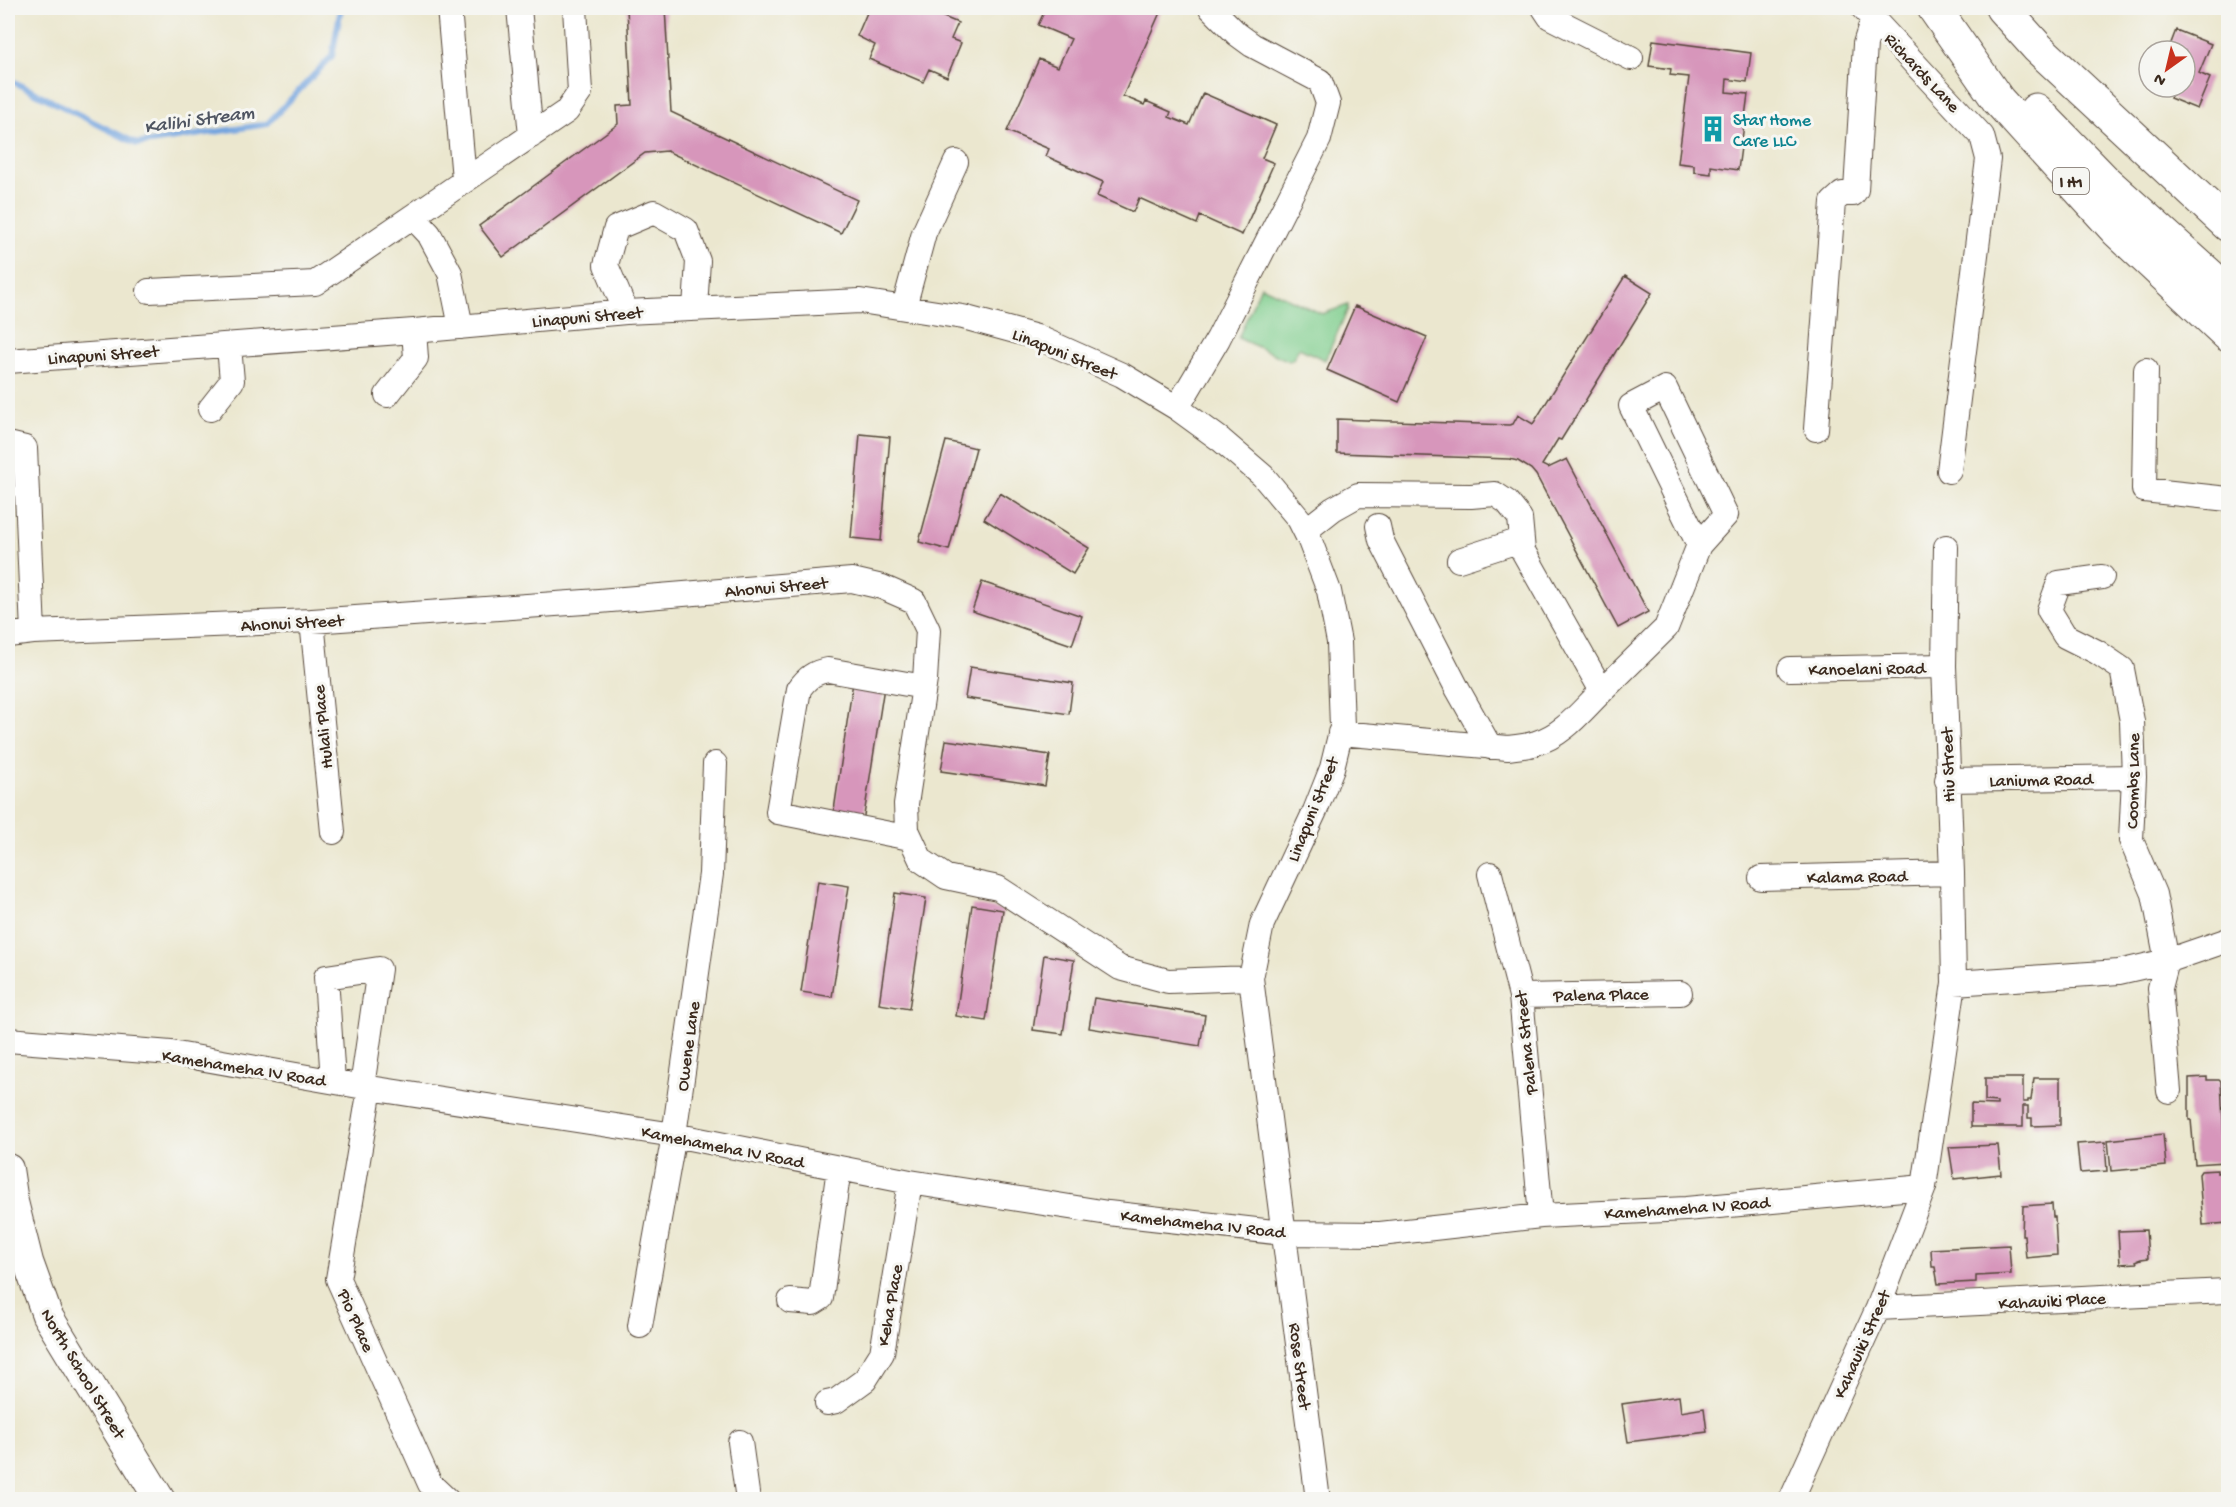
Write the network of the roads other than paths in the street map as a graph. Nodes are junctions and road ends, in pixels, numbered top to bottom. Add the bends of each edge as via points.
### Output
1 (449, 8) edge
2 (519, 8) edge
3 (575, 8) edge
4 (1210, 8) edge
5 (1544, 8) edge
6 (1934, 8) edge
7 (1945, 8) edge
8 (2002, 8) edge
9 (1868, 13) edge
10 (1631, 58) dead end
11 (531, 136) junction
12 (956, 162) dead end
13 (464, 179) junction
14 (413, 217) junction
15 (2229, 225) edge
16 (149, 291) dead end
17 (2229, 292) edge
18 (904, 307) junction
19 (695, 308) junction
20 (626, 312) junction
21 (460, 327) junction
22 (414, 331) junction
23 (2229, 335) edge
24 (229, 346) junction
25 (8, 361) edge
26 (2146, 370) dead end
27 (387, 395) dead end
28 (1178, 408) junction
29 (210, 409) dead end
30 (1816, 429) dead end
31 (8, 444) edge
32 (1949, 471) dead end
33 (2229, 500) edge
34 (1378, 526) dead end
35 (1305, 531) junction
36 (1521, 540) junction
37 (1699, 545) junction
38 (1946, 547) dead end
39 (1459, 560) dead end
40 (2102, 577) dead end
41 (312, 621) junction
42 (33, 632) junction
43 (8, 635) edge
44 (1944, 666) junction
45 (1790, 669) dead end
46 (924, 687) junction
47 (1602, 691) junction
48 (1340, 733) junction
49 (1490, 747) junction
50 (715, 764) dead end
51 (2134, 777) junction
52 (1947, 780) junction
53 (333, 832) dead end
54 (910, 838) junction
55 (1952, 873) junction
56 (1490, 874) dead end
57 (1761, 878) dead end
58 (2229, 940) edge
59 (2167, 961) junction
60 (1251, 978) junction
61 (1954, 983) junction
62 (1680, 993) dead end
63 (1521, 996) junction
64 (8, 1041) edge
65 (333, 1081) junction
66 (366, 1087) junction
67 (2169, 1092) dead end
68 (674, 1135) junction
69 (839, 1168) junction
70 (8, 1169) edge
71 (910, 1182) junction
72 (1924, 1186) junction
73 (1541, 1216) junction
74 (1284, 1233) junction
75 (2226, 1291) dead end
76 (790, 1301) dead end
77 (1878, 1308) junction
78 (640, 1326) dead end
79 (827, 1403) dead end
80 (740, 1443) dead end
81 (160, 1500) edge
82 (447, 1500) edge
83 (748, 1500) edge
84 (1318, 1500) edge
85 (1791, 1500) edge

1 - 13 street
2 - 11 street
3 - 11 street via 579,92 567,111
4 - 28 street via 1252,45 1320,81 1328,103 1319,139 1218,339
5 - 10 street via 1550,17
6 - 23 highway, I H1 via 2006,109 2117,231
7 - 17 highway via 1999,72 2105,181
8 - 15 highway via 2038,48
9 - 30 street via 1856,190 1833,202
9 - 32 street, Richards Lane via 1982,135 1988,159
11 - 13 street
12 - 18 street via 924,233
13 - 14 street
14 - 16 street via 315,283
14 - 21 street via 429,234 450,273
18 - 19 street, Linapuni Street via 860,301
18 - 28 street, Linapuni Street via 963,317 1037,337 1122,375
19 - 20 street, Linapuni Street
19 - 20 street via 698,261 686,230 654,212 616,228 606,265
20 - 21 street, Linapuni Street
21 - 22 street, Linapuni Street
22 - 24 street, Linapuni Street
22 - 27 street via 416,358
24 - 25 street, Linapuni Street
24 - 29 street via 232,381
26 - 33 street via 2144,490
28 - 35 street, Linapuni Street via 1263,476
31 - 42 street via 25,448
34 - 49 street via 1381,540
35 - 36 street via 1358,495 1495,494 1520,518
35 - 48 street, Linapuni Street via 1329,591 1339,642
36 - 39 street
36 - 47 street via 1523,551
37 - 37 street via 1726,515 1665,388 1631,406
37 - 47 street via 1666,628
38 - 44 street, Hiu Street
40 - 51 street, Coombs Lane via 2059,583 2049,610 2065,636 2122,669 2133,721
41 - 42 street, Ahonui Street
41 - 46 street, Ahonui Street via 852,580 882,586 914,602 928,630
41 - 53 street, Hulali Place
42 - 43 street, Ahonui Street
44 - 45 street, Kanoelani Road
44 - 52 street, Hiu Street
46 - 54 street, Ahonui Street via 906,804
46 - 54 street via 828,670 818,671 807,679 799,689 778,812
47 - 49 street via 1549,738 1536,744
48 - 49 street
48 - 60 street, Linapuni Street via 1332,768 1315,811 1262,924
50 - 68 street, Owene Lane via 711,874
51 - 52 street, Laniuma Road
51 - 59 street, Coombs Lane via 2131,840 2154,894
52 - 55 street, Hiu Street
54 - 60 street, Ahonui Street via 921,860 946,877 998,888 1120,968 1168,981
55 - 57 street, Kalama Road
55 - 61 street, Hiu Street
56 - 63 street, Palena Street
58 - 59 street
59 - 61 street via 2119,972
59 - 67 street, Coombs Lane via 2160,988
60 - 74 street, Linapuni Street
61 - 72 street
62 - 63 street, Palena Place
63 - 73 street, Palena Street
64 - 65 street, Kamehameha IV Road via 171,1053
65 - 66 street, Kamehameha IV Road
65 - 66 street, Pio Place via 326,977 379,969
66 - 68 street, Kamehameha IV Road
66 - 82 street, Pio Place via 338,1279 430,1484
68 - 69 street, Kamehameha IV Road
68 - 78 street, Owene Lane
69 - 71 street, Kamehameha IV Road
69 - 76 street via 821,1298 813,1303
70 - 81 main road, North School Street via 28,1262 47,1315
71 - 74 street, Kamehameha IV Road via 1108,1214
71 - 79 street, Keha Place via 882,1353 865,1380
72 - 73 street, Kamehameha IV Road via 1686,1209
72 - 77 street, Kahauiki Street
73 - 74 street, Kamehameha IV Road via 1380,1234
74 - 84 street, Rose Street
75 - 77 street, Kahauiki Place
77 - 85 street, Kahauiki Street
80 - 83 street

